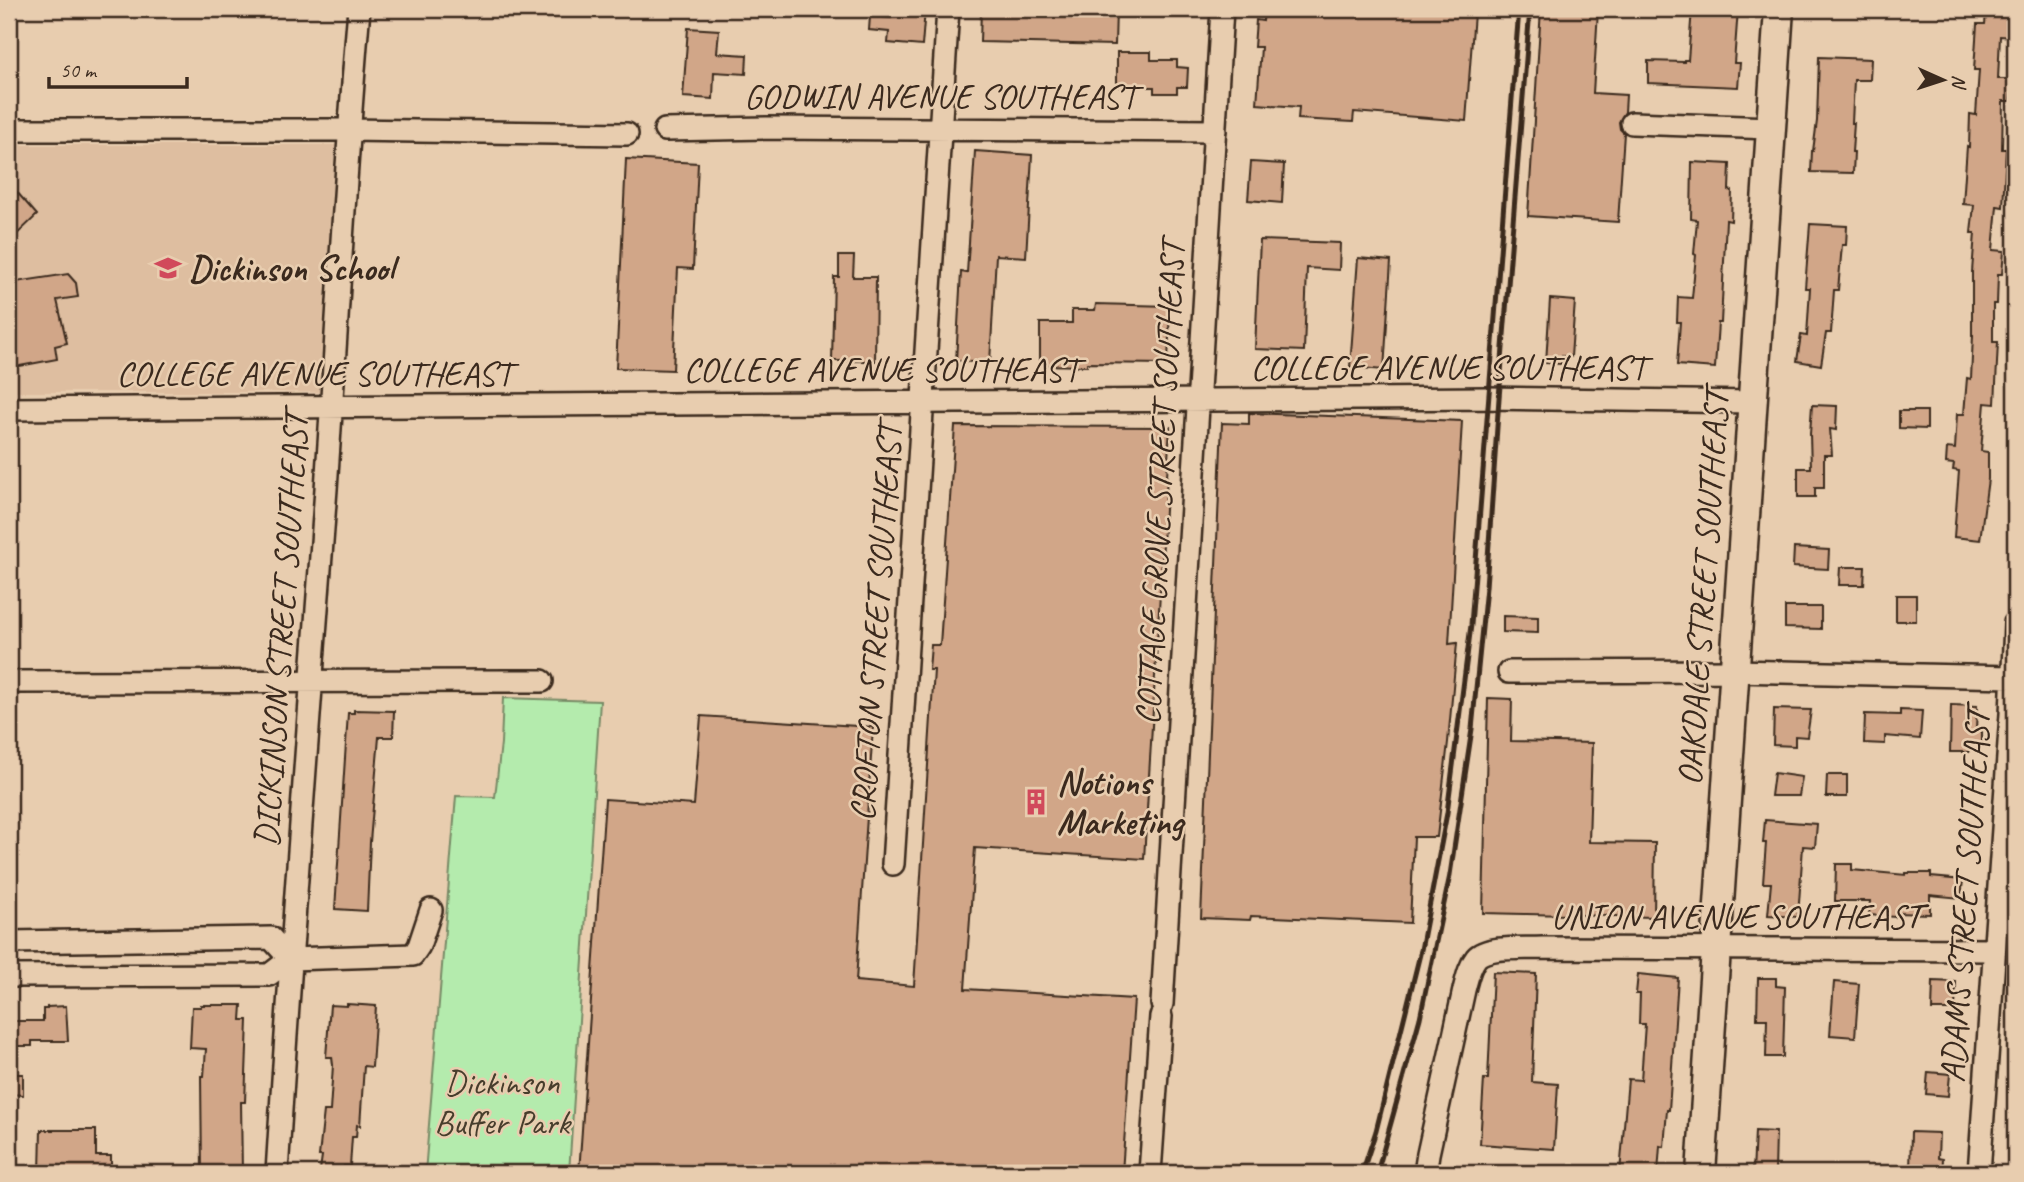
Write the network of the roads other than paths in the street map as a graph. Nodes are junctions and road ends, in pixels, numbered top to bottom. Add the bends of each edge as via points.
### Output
1 (359, 9) edge
2 (948, 9) edge
3 (1222, 9) edge
4 (1779, 9) edge
5 (1632, 123) dead end
6 (1771, 128) junction
7 (348, 130) junction
8 (665, 130) dead end
9 (941, 130) junction
10 (9, 131) edge
11 (1214, 131) junction
12 (627, 134) dead end
13 (1198, 401) junction
14 (924, 402) junction
15 (1753, 402) junction
16 (331, 405) junction
17 (9, 408) edge
18 (2015, 623) edge
19 (1734, 671) junction
20 (1509, 673) dead end
21 (2012, 677) junction
22 (542, 681) dead end
23 (9, 682) edge
24 (312, 682) junction
25 (2013, 714) edge
26 (893, 864) dead end
27 (431, 910) dead end
28 (9, 942) edge
29 (1716, 950) junction
30 (1994, 950) junction
31 (290, 960) junction
32 (9, 976) edge
33 (277, 1173) edge
34 (1150, 1173) edge
35 (1425, 1173) edge
36 (1701, 1173) edge
37 (1979, 1173) edge

1 - 7 street, DICKINSON STREET SOUTHEAST
2 - 9 street, CROFTON STREET SOUTHEAST
3 - 11 street, COTTAGE GROVE STREET SOUTHEAST
4 - 6 street, OAKDALE STREET SOUTHEAST
5 - 6 street
6 - 15 street, OAKDALE STREET SOUTHEAST
7 - 10 street
7 - 12 street
7 - 16 street, DICKINSON STREET SOUTHEAST
8 - 9 street, GODWIN AVENUE SOUTHEAST
9 - 11 street, GODWIN AVENUE SOUTHEAST
9 - 14 street, CROFTON STREET SOUTHEAST
11 - 13 street, COTTAGE GROVE STREET SOUTHEAST
13 - 14 street, COLLEGE AVENUE SOUTHEAST
13 - 15 street, COLLEGE AVENUE SOUTHEAST via 1488,398
13 - 34 street, COTTAGE GROVE STREET SOUTHEAST
14 - 16 street, COLLEGE AVENUE SOUTHEAST
14 - 26 street, CROFTON STREET SOUTHEAST
15 - 19 street, OAKDALE STREET SOUTHEAST
16 - 17 street, COLLEGE AVENUE SOUTHEAST
16 - 24 street, DICKINSON STREET SOUTHEAST
18 - 21 street, ADAMS STREET SOUTHEAST
19 - 20 street
19 - 21 street
19 - 29 street, OAKDALE STREET SOUTHEAST
21 - 25 street, ADAMS STREET SOUTHEAST
22 - 24 street
23 - 24 street
24 - 31 street, DICKINSON STREET SOUTHEAST
25 - 30 street, ADAMS STREET SOUTHEAST
27 - 31 street via 413,955
28 - 31 street via 271,939
29 - 30 street, UNION AVENUE SOUTHEAST
29 - 35 street, UNION AVENUE SOUTHEAST via 1493,949 1478,955 1464,990
29 - 36 street, OAKDALE STREET SOUTHEAST
30 - 37 street, ADAMS STREET SOUTHEAST
31 - 32 street via 270,975
31 - 33 street, DICKINSON STREET SOUTHEAST

